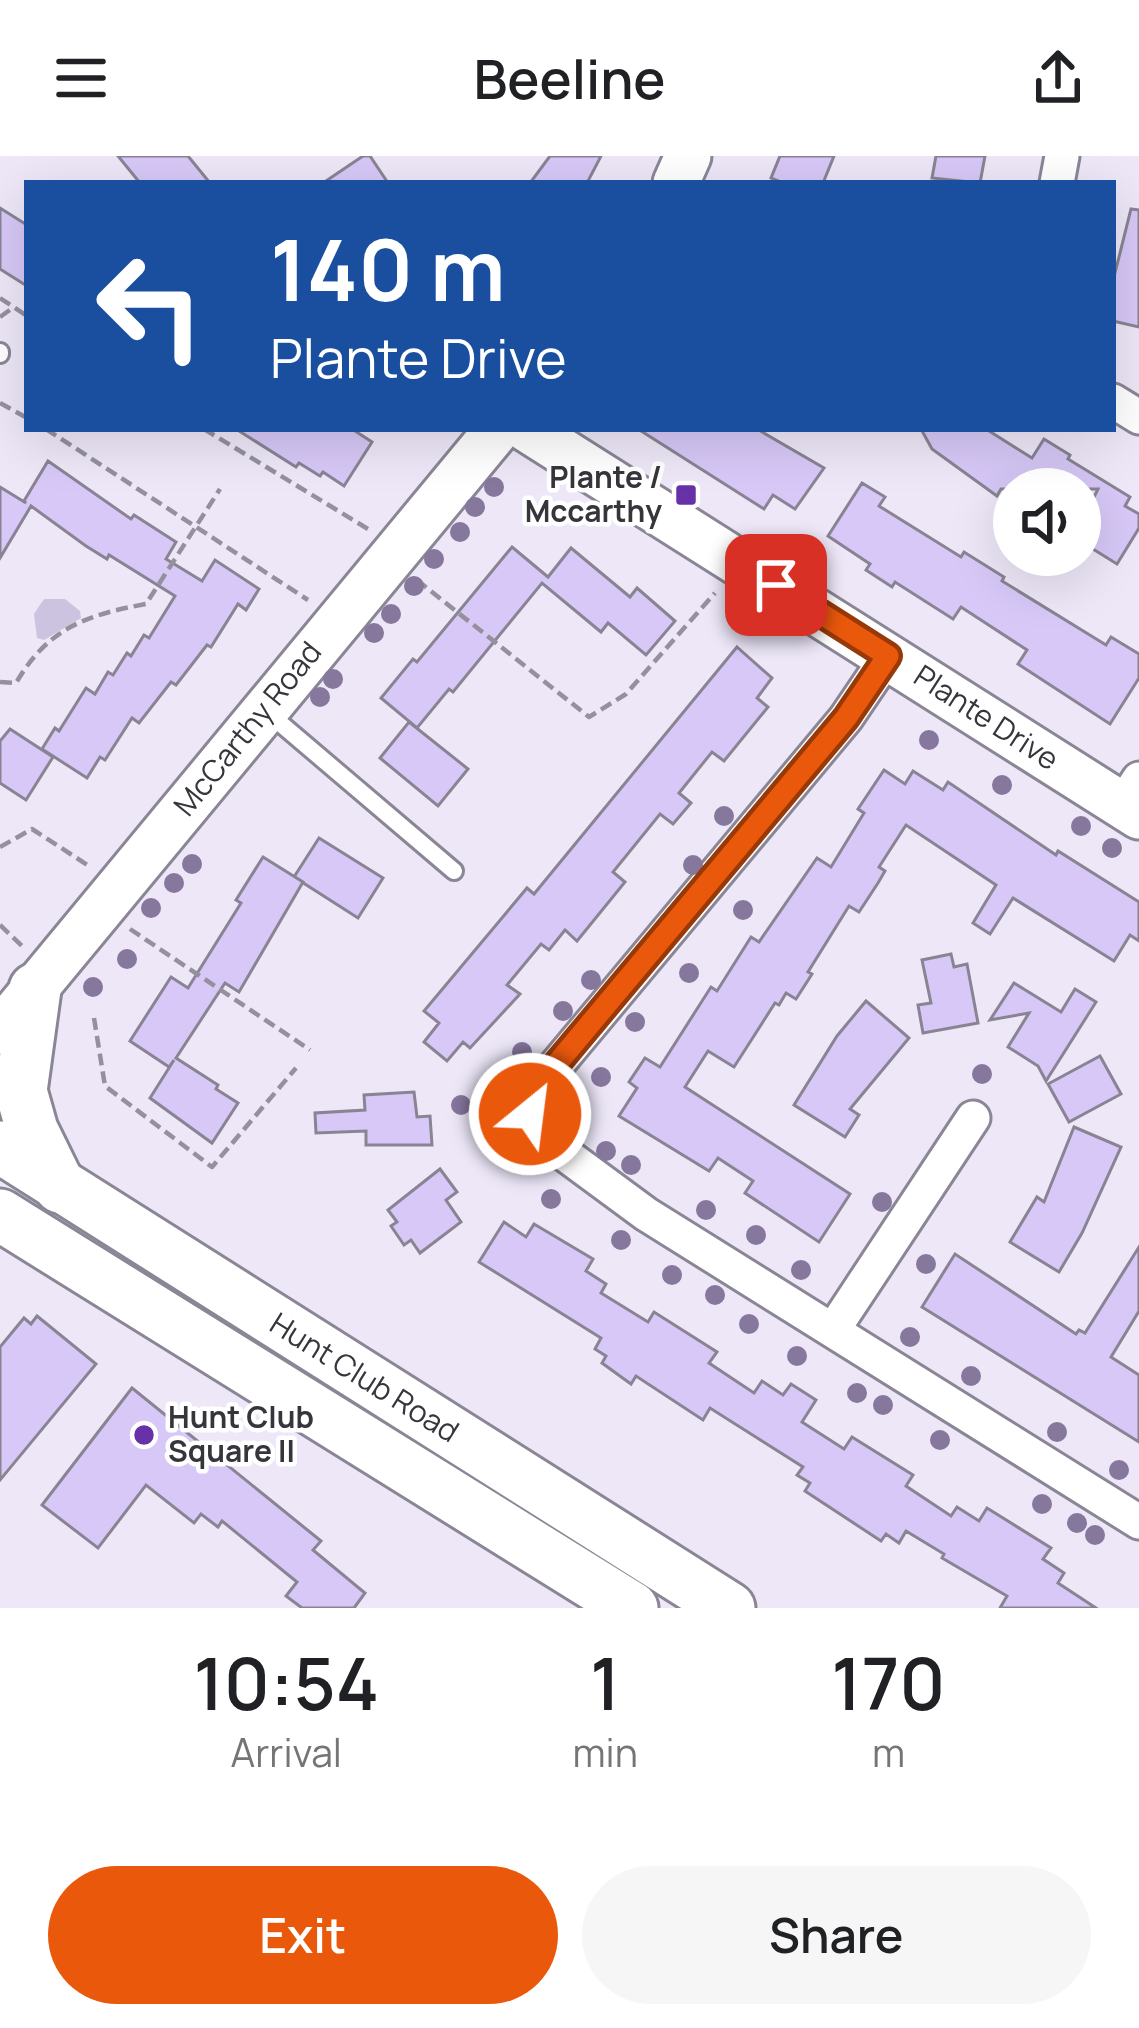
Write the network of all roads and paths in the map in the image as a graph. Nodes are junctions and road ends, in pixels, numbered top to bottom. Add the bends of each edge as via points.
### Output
1 (0, 298) edge
2 (14, 307) junction
3 (24, 314) edge
4 (0, 317) edge
5 (51, 432) edge
6 (209, 432) edge
7 (494, 432) edge
8 (532, 432) edge
9 (220, 489) dead end
10 (197, 528) junction
11 (393, 553) junction
12 (741, 563) junction
13 (336, 623) junction
14 (888, 656) junction
15 (0, 682) edge
16 (264, 710) junction
17 (1133, 800) edge
18 (0, 847) edge
19 (454, 872) dead end
20 (109, 899) junction
21 (17, 999) edge
22 (94, 1018) dead end
23 (0, 1031) edge
24 (310, 1050) dead end
25 (296, 1068) dead end
26 (973, 1118) dead end
27 (0, 1147) edge
28 (61, 1187) junction
29 (0, 1215) edge
30 (833, 1330) junction
31 (1139, 1522) edge
32 (608, 1601) edge
33 (729, 1608) edge

1 - 2 path
2 - 3 path
2 - 4 path
5 - 10 path
6 - 11 path
7 - 11 street, McCarthy Road
8 - 12 street, Plante Drive
9 - 10 path
10 - 13 path
10 - 15 path via 146,604 90,615 33,654 16,683
11 - 12 path via 589,717 626,694
11 - 13 street, McCarthy Road
12 - 14 street, Plante Drive
13 - 16 street, McCarthy Road
14 - 17 street, Plante Drive
14 - 30 street via 846,718 549,1073 530,1114 547,1142 629,1202
16 - 19 lane
16 - 20 street, McCarthy Road
18 - 20 path via 32,829 70,851
20 - 21 street, McCarthy Road
20 - 24 path
21 - 23 street, McCarthy Road
21 - 28 main road via 21,1091
22 - 25 path via 105,1086 212,1167
26 - 30 street
27 - 28 main road, Hunt Club Road
28 - 33 main road, Hunt Club Road
29 - 32 main road, Hunt Club Road
30 - 31 street

